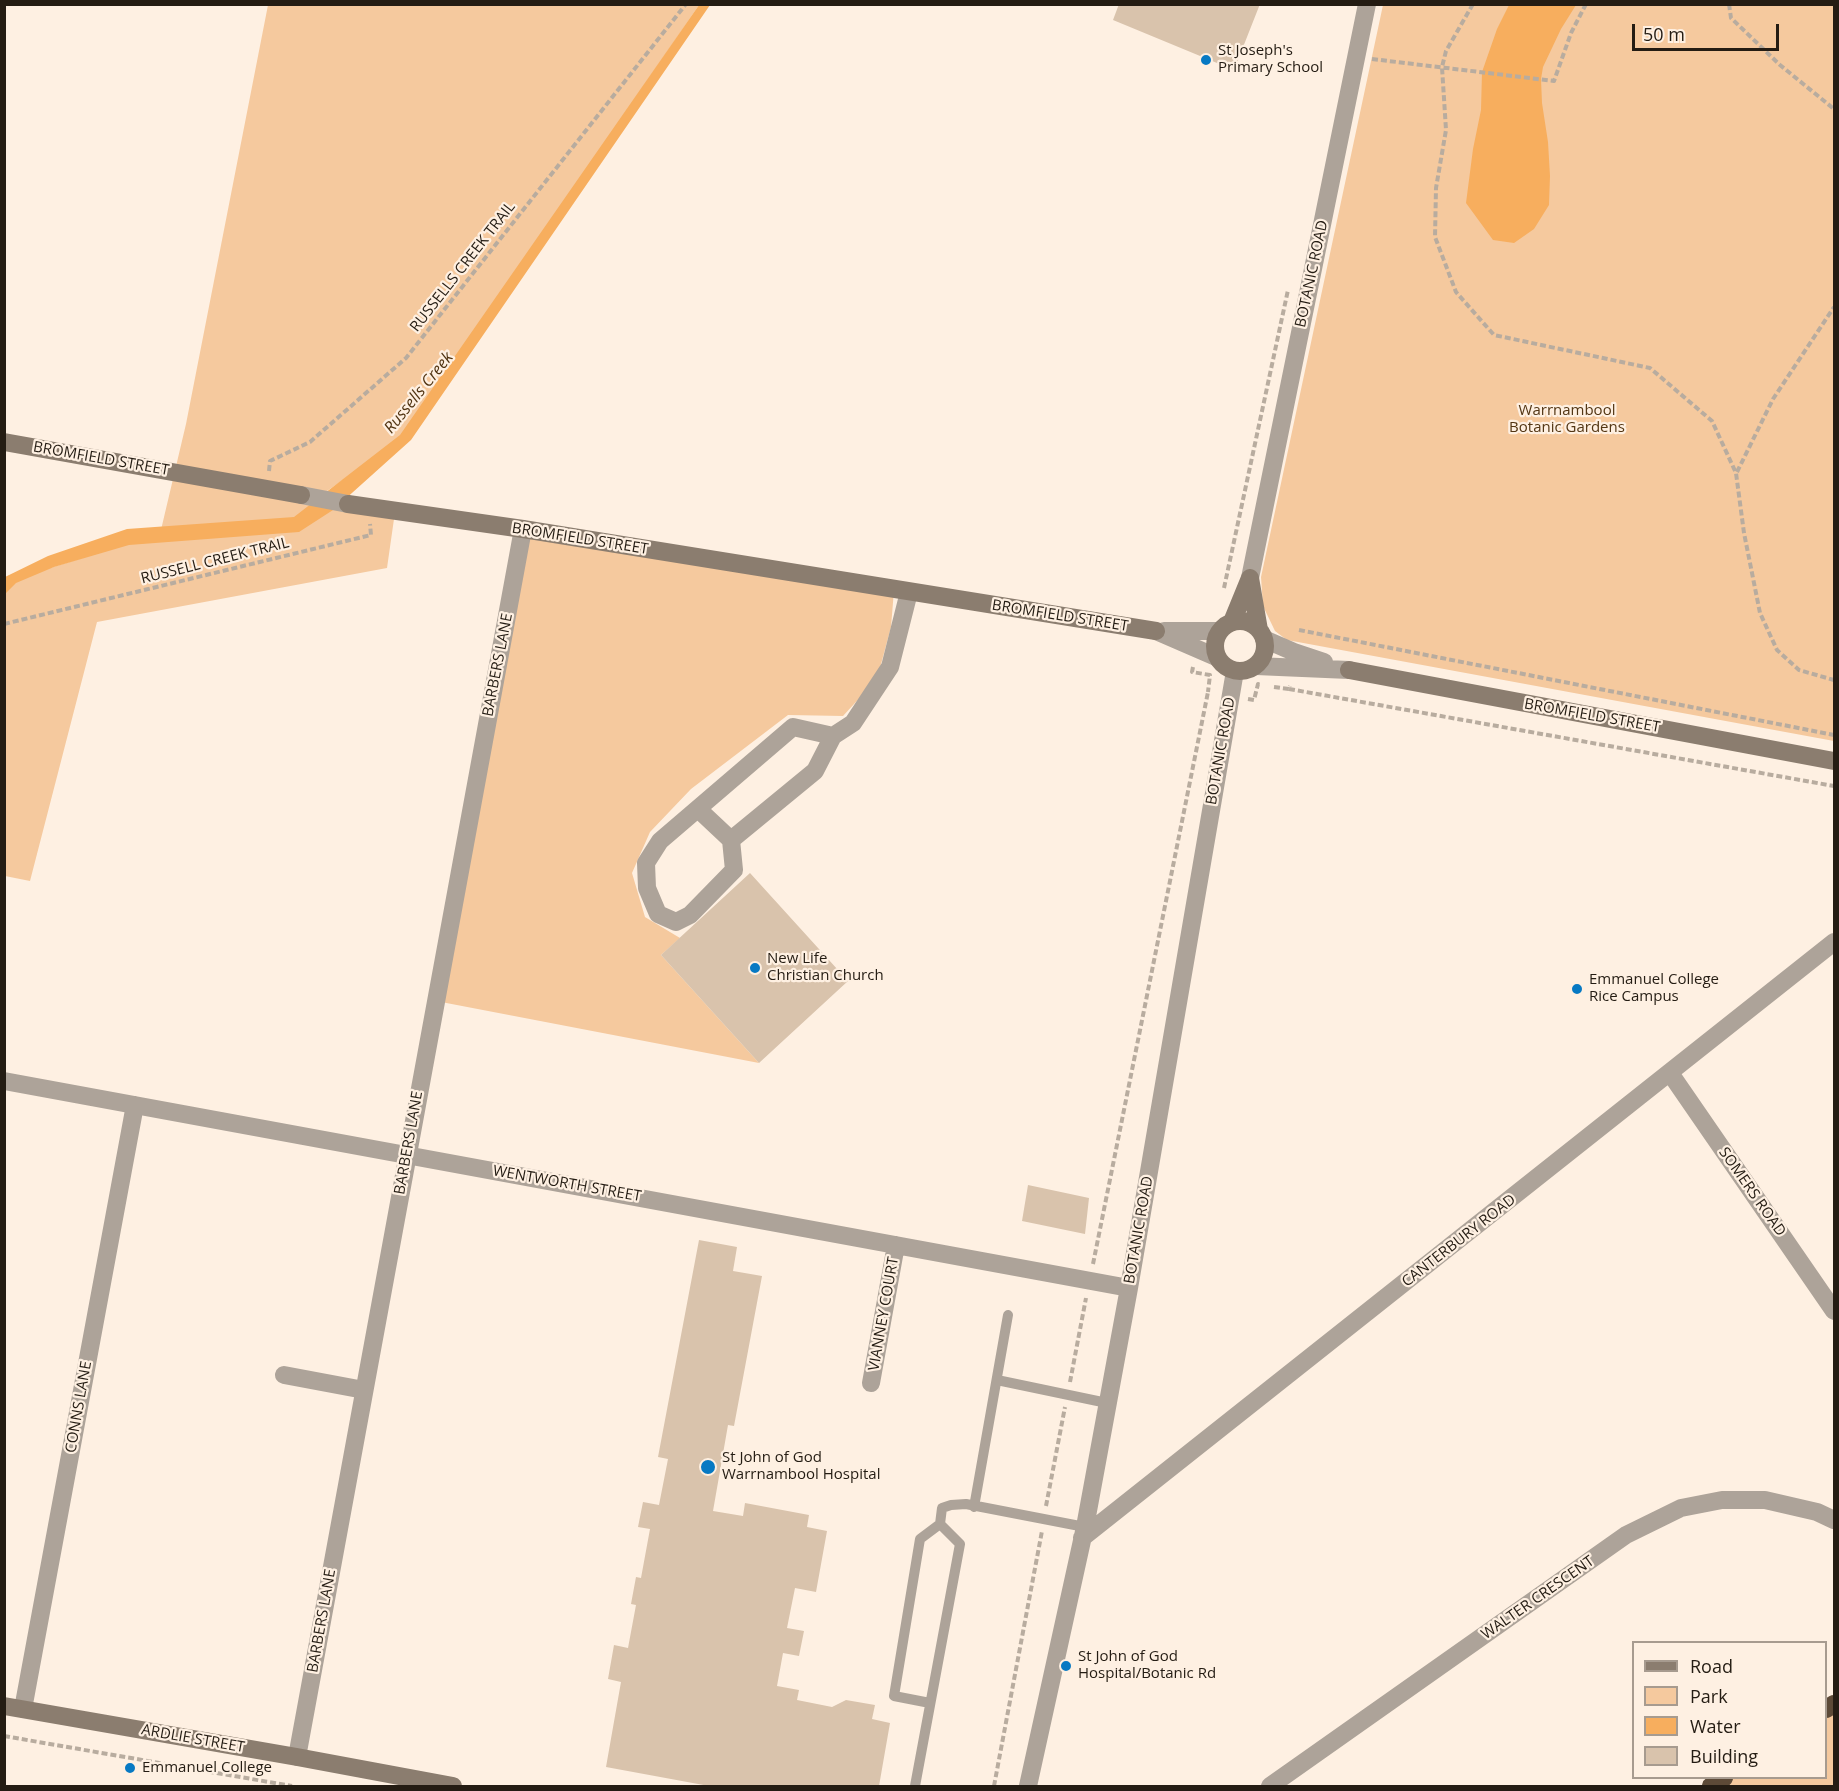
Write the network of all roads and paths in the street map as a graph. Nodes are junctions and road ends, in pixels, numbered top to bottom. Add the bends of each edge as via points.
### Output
1 (686, 4) edge
2 (1367, 4) edge
3 (1473, 4) edge
4 (1586, 4) edge
5 (1729, 4) edge
6 (1372, 59) dead end
7 (1442, 67) junction
8 (1834, 109) edge
9 (1288, 286) dead end
10 (1834, 307) edge
11 (4, 442) edge
12 (1736, 473) junction
13 (268, 489) junction
14 (370, 518) dead end
15 (523, 529) junction
16 (1246, 586) junction
17 (1224, 589) junction
18 (909, 592) junction
19 (1223, 596) dead end
20 (4, 624) edge
21 (1226, 627) junction
22 (1290, 629) dead end
23 (1299, 630) junction
24 (1156, 631) junction
25 (1262, 634) junction
26 (1196, 647) junction
27 (1216, 657) junction
28 (1293, 659) junction
29 (1256, 666) junction
30 (1235, 671) junction
31 (1834, 680) edge
32 (1289, 689) junction
33 (1208, 692) junction
34 (1231, 696) junction
35 (1834, 735) edge
36 (833, 736) junction
37 (1834, 761) edge
38 (1834, 786) edge
39 (698, 808) junction
40 (731, 840) junction
41 (1834, 942) edge
42 (1670, 1073) junction
43 (4, 1081) edge
44 (135, 1105) junction
45 (407, 1155) junction
46 (896, 1245) junction
47 (1090, 1280) junction
48 (1129, 1287) junction
49 (1834, 1311) edge
50 (1008, 1315) dead end
51 (284, 1375) dead end
52 (997, 1380) junction
53 (871, 1383) dead end
54 (364, 1390) junction
55 (1067, 1395) junction
56 (1107, 1403) junction
57 (974, 1507) junction
58 (1044, 1519) junction
59 (1834, 1520) edge
60 (940, 1524) junction
61 (1083, 1533) junction
62 (930, 1703) junction
63 (4, 1706) edge
64 (23, 1709) junction
65 (4, 1736) edge
66 (297, 1757) junction
67 (292, 1786) edge
68 (453, 1786) edge
69 (915, 1786) edge
70 (994, 1786) edge
71 (1028, 1786) edge
72 (1270, 1786) edge

1 - 13 path, RUSSELLS CREEK TRAIL via 406,358 310,442 270,461
2 - 16 street, BOTANIC ROAD
3 - 7 path via 1446,51
4 - 7 path via 1554,81
5 - 8 path via 1731,18
6 - 7 path
7 - 12 path via 1446,130 1436,188 1435,237 1456,292 1494,335 1650,368 1712,421
9 - 17 path
10 - 12 path via 1773,399
11 - 13 street, BROMFIELD STREET
12 - 31 path via 1760,613 1777,650 1799,670
13 - 15 street, BROMFIELD STREET
14 - 20 path, RUSSELL CREEK TRAIL via 371,535
15 - 18 street, BROMFIELD STREET
15 - 45 street, BARBERS LANE
16 - 17 path
16 - 21 street, BOTANIC ROAD
16 - 25 street, BOTANIC ROAD
17 - 19 path
18 - 24 street, BROMFIELD STREET
18 - 36 street via 890,667 853,723
21 - 24 street, BROMFIELD STREET
21 - 25 street via 1247,622
21 - 27 street via 1215,639
22 - 23 path
23 - 28 path
23 - 35 path
24 - 26 street, BROMFIELD STREET
25 - 28 street, BROMFIELD STREET
25 - 29 street via 1264,653
26 - 27 street, BROMFIELD STREET
26 - 33 path via 1192,672 1210,675
27 - 30 street
28 - 29 street, BROMFIELD STREET
28 - 32 path
28 - 37 street, BROMFIELD STREET
29 - 30 street
30 - 34 street, BOTANIC ROAD
32 - 34 path via 1258,684 1254,700
32 - 38 path
33 - 34 path
33 - 47 path
34 - 48 street, BOTANIC ROAD
36 - 39 street via 793,727
36 - 40 street via 815,771
39 - 40 street
39 - 40 street via 660,842 646,863 647,888 658,915 676,922 690,915 734,870
41 - 42 street, CANTERBURY ROAD
42 - 49 street, SOMERS ROAD
42 - 61 street, CANTERBURY ROAD
43 - 44 street, WENTWORTH STREET
44 - 45 street, WENTWORTH STREET
44 - 64 street, CONNS LANE
45 - 46 street, WENTWORTH STREET
45 - 54 street, BARBERS LANE
46 - 47 street, WENTWORTH STREET
46 - 53 street, VIANNEY COURT
47 - 48 street, WENTWORTH STREET
47 - 55 path
48 - 56 street, BOTANIC ROAD
50 - 52 lane
51 - 54 street
52 - 55 lane
52 - 57 lane
54 - 66 street, BARBERS LANE
55 - 56 lane
55 - 58 path
56 - 61 street, BOTANIC ROAD
57 - 58 lane
57 - 60 lane via 966,1504 942,1509
58 - 61 lane
58 - 70 path
59 - 72 street, WALTER CRESCENT via 1765,1500 1722,1500 1681,1508 1626,1535
60 - 62 lane via 960,1544
60 - 62 lane via 921,1539 894,1696
61 - 71 street, BOTANIC ROAD
62 - 69 lane
63 - 64 street, ARDLIE STREET
64 - 66 street, ARDLIE STREET
65 - 67 path
66 - 68 street, ARDLIE STREET

